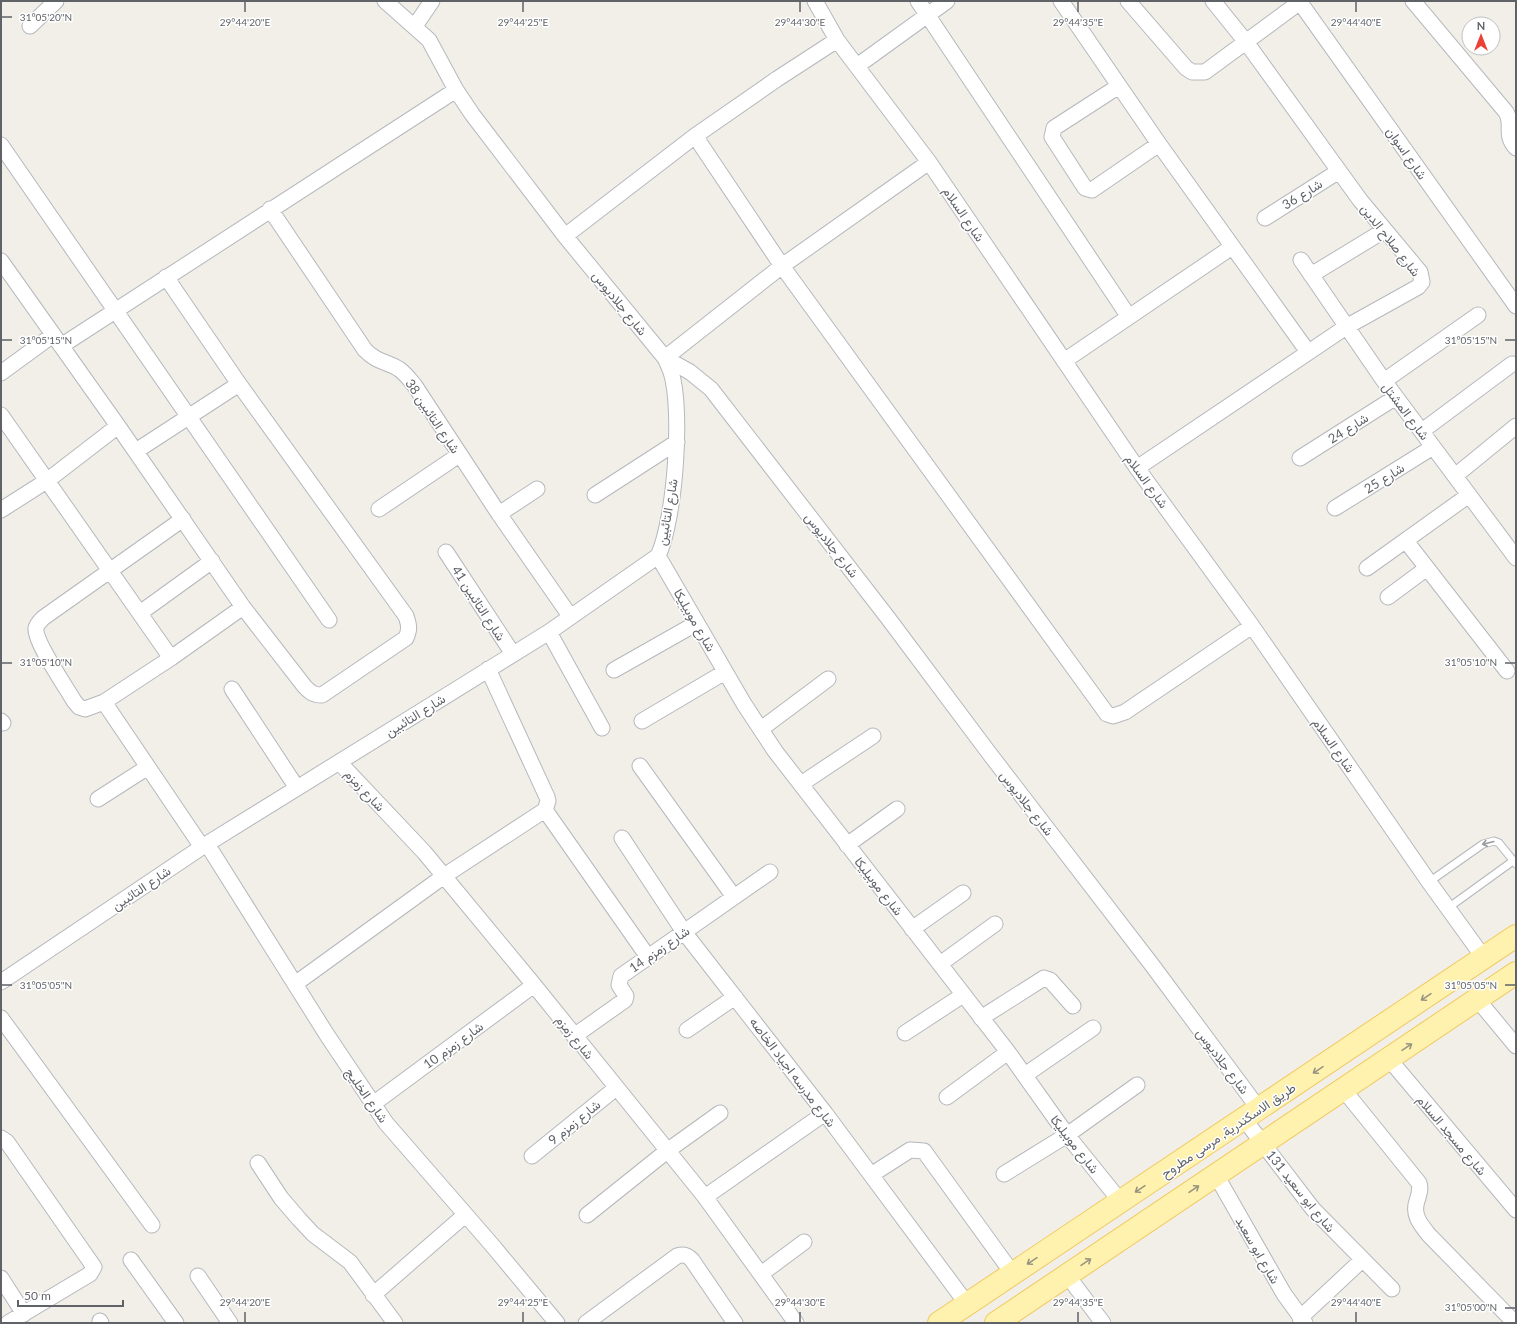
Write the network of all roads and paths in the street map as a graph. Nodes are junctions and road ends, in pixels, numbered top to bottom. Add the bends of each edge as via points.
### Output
1 (56, 1) edge
2 (386, 1) edge
3 (432, 1) edge
4 (815, 1) edge
5 (918, 1) edge
6 (946, 1) edge
7 (1061, 1) edge
8 (1128, 1) edge
9 (1213, 1) edge
10 (1413, 1) edge
11 (1299, 2) edge
12 (928, 14) junction
13 (30, 26) dead end
14 (415, 26) junction
15 (837, 40) junction
16 (1246, 42) junction
17 (857, 66) junction
18 (1119, 86) junction
19 (456, 90) junction
20 (1512, 114) edge
21 (695, 136) junction
22 (1159, 144) junction
23 (1, 145) edge
24 (1516, 148) edge
25 (929, 162) junction
26 (1339, 171) junction
27 (270, 209) junction
28 (1264, 218) dead end
29 (1385, 230) junction
30 (565, 236) junction
31 (1232, 247) junction
32 (1301, 260) dead end
33 (1, 261) edge
34 (782, 266) junction
35 (1311, 275) junction
36 (166, 277) junction
37 (1516, 306) edge
38 (114, 310) junction
39 (1478, 315) dead end
40 (1129, 317) junction
41 (1346, 327) junction
42 (57, 340) junction
43 (1308, 352) junction
44 (665, 358) junction
45 (1064, 361) junction
46 (1512, 364) dead end
47 (1, 372) edge
48 (1384, 381) junction
49 (239, 384) junction
50 (1396, 397) junction
51 (1, 415) edge
52 (188, 417) junction
53 (118, 426) junction
54 (1516, 426) edge
55 (1422, 431) junction
56 (677, 442) junction
57 (1433, 447) junction
58 (136, 451) junction
59 (459, 455) junction
60 (1300, 458) dead end
61 (1137, 468) junction
62 (1455, 476) junction
63 (48, 480) junction
64 (537, 488) dead end
65 (596, 495) dead end
66 (1469, 495) junction
67 (1335, 508) dead end
68 (379, 509) dead end
69 (1, 510) edge
70 (499, 514) junction
71 (183, 519) junction
72 (1406, 540) junction
73 (446, 552) dead end
74 (658, 556) junction
75 (1516, 558) edge
76 (212, 561) junction
77 (1368, 568) dead end
78 (1427, 568) junction
79 (110, 569) junction
80 (1388, 597) dead end
81 (243, 607) junction
82 (140, 612) junction
83 (570, 616) junction
84 (329, 620) dead end
85 (697, 623) junction
86 (1252, 626) junction
87 (549, 632) junction
88 (512, 654) junction
89 (171, 658) junction
90 (488, 669) junction
91 (614, 670) dead end
92 (1507, 671) dead end
93 (725, 672) junction
94 (828, 679) dead end
95 (232, 689) dead end
96 (104, 702) junction
97 (642, 720) dead end
98 (602, 728) dead end
99 (761, 729) junction
100 (873, 736) dead end
101 (339, 762) junction
102 (640, 766) dead end
103 (148, 768) junction
104 (801, 784) junction
105 (297, 788) junction
106 (98, 799) dead end
107 (545, 810) junction
108 (897, 810) dead end
109 (622, 838) dead end
110 (205, 845) junction
111 (847, 845) junction
112 (1515, 862) edge
113 (770, 872) dead end
114 (444, 876) junction
115 (1429, 882) junction
116 (963, 893) dead end
117 (734, 897) junction
118 (1448, 908) junction
119 (995, 924) dead end
120 (912, 929) junction
121 (684, 932) junction
122 (1516, 936) edge
123 (648, 957) junction
124 (1484, 958) junction
125 (940, 964) junction
126 (1516, 973) edge
127 (1, 982) edge
128 (295, 984) junction
129 (534, 985) junction
130 (964, 995) junction
131 (735, 997) junction
132 (1477, 999) junction
133 (1073, 1006) dead end
134 (1, 1018) edge
135 (982, 1018) junction
136 (1093, 1028) dead end
137 (687, 1030) dead end
138 (905, 1033) dead end
139 (574, 1036) junction
140 (1516, 1046) edge
141 (1008, 1052) junction
142 (1389, 1059) junction
143 (1025, 1075) junction
144 (1137, 1085) dead end
145 (616, 1088) junction
146 (1289, 1089) junction
147 (1343, 1089) junction
148 (948, 1097) dead end
149 (373, 1104) junction
150 (720, 1113) dead end
151 (825, 1113) junction
152 (1252, 1114) junction
153 (1306, 1114) junction
154 (1067, 1135) junction
155 (1, 1138) edge
156 (1263, 1144) junction
157 (667, 1151) junction
158 (532, 1156) dead end
159 (258, 1163) dead end
160 (1004, 1174) dead end
161 (871, 1175) junction
162 (1216, 1175) junction
163 (705, 1197) junction
164 (1121, 1202) junction
165 (1516, 1210) edge
166 (465, 1215) junction
167 (587, 1215) dead end
168 (152, 1225) dead end
169 (804, 1242) dead end
170 (130, 1260) dead end
171 (1362, 1260) junction
172 (761, 1274) junction
173 (1013, 1274) junction
174 (1067, 1275) junction
175 (198, 1276) dead end
176 (1, 1278) edge
177 (1392, 1289) dead end
178 (373, 1295) junction
179 (967, 1304) junction
180 (24, 1314) junction
181 (1302, 1320) edge
182 (8, 1323) edge
183 (176, 1323) edge
184 (230, 1323) edge
185 (395, 1323) edge
186 (557, 1323) edge
187 (586, 1323) edge
188 (734, 1323) edge
189 (796, 1323) edge
190 (939, 1323) edge
191 (996, 1323) edge
192 (1103, 1323) edge
193 (1515, 1323) edge

1 - 13 street
2 - 14 street, شارع جلاديوس
3 - 14 street
4 - 15 street, شارع السلام
5 - 12 street
6 - 12 street
7 - 18 street
8 - 16 street via 1181,64 1192,72 1204,72
9 - 16 street, شارع صلاح الدين
10 - 20 street
11 - 16 street
11 - 37 street, شارع اسوان
12 - 17 street
12 - 40 street
14 - 19 street, شارع جلاديوس via 435,49
15 - 17 street, شارع السلام
15 - 21 street via 777,78
16 - 26 street, شارع صلاح الدين
17 - 25 street, شارع السلام
18 - 22 street
18 - 22 street via 1051,132 1085,188 1092,190
19 - 27 street
19 - 30 street, شارع جلاديوس
20 - 24 street via 1508,136
21 - 30 street
21 - 34 street
22 - 31 street
23 - 38 street
25 - 34 street
25 - 45 street, شارع السلام
26 - 28 street, شارع 36
26 - 29 street, شارع صلاح الدين
27 - 36 street
27 - 59 street, شارع التائبين 38 via 365,350 379,362 398,368 406,375
29 - 35 street
29 - 41 street, شارع صلاح الدين via 1420,272 1422,282 1418,287
30 - 44 street, شارع جلاديوس
31 - 40 street
31 - 43 street
32 - 35 street, شارع المشتل
33 - 42 street
34 - 44 street
34 - 86 street via 1107,714 1113,716 1125,712
35 - 41 street, شارع المشتل
36 - 38 street
36 - 49 street
38 - 42 street
38 - 52 street
39 - 48 street
40 - 45 street
41 - 43 street, شارع صلاح الدين
41 - 48 street, شارع المشتل
42 - 47 street
42 - 53 street
43 - 61 street, شارع صلاح الدين
44 - 56 street, شارع التائبين via 674,388
44 - 152 street, شارع جلاديوس via 690,372 711,389 1152,965
45 - 61 street, شارع السلام
46 - 55 street
48 - 50 street, شارع المشتل
49 - 52 street
49 - 81 street via 406,616 409,631 406,638 329,691 316,695 305,687
50 - 55 street, شارع المشتل
50 - 60 street, شارع 24
51 - 63 street
52 - 58 street
52 - 84 street
53 - 58 street
53 - 63 street
54 - 62 street
55 - 57 street, شارع المشتل
56 - 65 street
56 - 74 street, شارع التائبين via 668,521
57 - 62 street, شارع المشتل
57 - 67 street, شارع 25
58 - 71 street
59 - 68 street
59 - 70 street, شارع التائبين 38
61 - 86 street, شارع السلام
62 - 66 street, شارع المشتل
63 - 69 street
63 - 79 street
64 - 70 street
66 - 72 street
66 - 75 street, شارع المشتل
70 - 83 street, شارع التائبين 38
71 - 76 street
71 - 79 street
72 - 77 street
72 - 78 street
73 - 88 street, شارع التائبين 41
74 - 83 street, شارع التائبين
74 - 85 street, شارع موبيليكا
76 - 81 street
76 - 82 street
78 - 80 street
78 - 92 street
79 - 82 street
79 - 96 street via 43,618 37,624 36,630 40,644 79,707 85,709
81 - 89 street
82 - 89 street
83 - 87 street, شارع التائبين
85 - 91 street
85 - 93 street, شارع موبيليكا
86 - 115 street, شارع السلام
87 - 88 street, شارع التائبين
87 - 98 street
88 - 90 street, شارع التائبين
89 - 96 street
90 - 101 street, شارع التائبين
90 - 107 street via 547,797
93 - 97 street
93 - 99 street, شارع موبيليكا
94 - 99 street
95 - 105 street
96 - 103 street, شارع الخليج
99 - 104 street, شارع موبيليكا
100 - 104 street
101 - 105 street, شارع التائبين
101 - 114 street, شارع زمزم
102 - 117 street
103 - 106 street
103 - 110 street, شارع الخليج
104 - 111 street, شارع موبيليكا
105 - 110 street, شارع التائبين
107 - 114 street
107 - 123 street
108 - 111 street
109 - 121 street, شارع مدرسه اجياد الخاصه
110 - 127 street, شارع التائبين
110 - 128 street, شارع الخليج
111 - 120 street, شارع موبيليكا
112 -> 115 lane via 1499,843 1488,842
112 - 118 lane
113 - 117 street, شارع زمزم 14
114 - 128 street
114 - 129 street, شارع زمزم
115 - 118 street, شارع السلام
116 - 120 street
117 - 121 street, شارع زمزم 14
118 - 124 street, شارع السلام
119 - 125 street
120 - 125 street, شارع موبيليكا
121 - 123 street, شارع زمزم 14
121 - 131 street, شارع مدرسه اجياد الخاصه
122 - 124 main road, طريق الاسكندرية, مرسى مطروح
123 - 139 street, شارع زمزم 14 via 622,976 619,982 626,996 624,1002
124 -> 146 main road, طريق الاسكندرية, مرسى مطروح
125 - 130 street, شارع موبيليكا
126 - 132 main road
128 - 149 street, شارع الخليج
129 - 139 street, شارع زمزم
129 - 149 street, شارع زمزم 10
130 - 135 street, شارع موبيليكا
130 - 138 street
131 - 137 street
131 - 151 street, شارع مدرسه اجياد الخاصه
132 - 140 street
142 -> 132 main road
133 - 135 street via 1053,982 1044,978
134 - 168 street
135 - 141 street, شارع موبيليكا
136 - 143 street
139 - 145 street, شارع زمزم
141 - 143 street, شارع موبيليكا
141 - 148 street
142 - 147 main road
142 - 165 street, شارع مسجد السلام
143 - 154 street, شارع موبيليكا
144 - 154 street
145 - 157 street, شارع زمزم
145 - 158 street, شارع زمزم 9
146 - 152 main road, طريق الاسكندرية, مرسى مطروح
146 - 153 main road
147 - 153 main road
147 - 193 street via 1419,1182 1420,1193 1415,1210 1418,1221
149 - 166 street, شارع الخليج via 386,1123
150 - 157 street
151 - 161 street, شارع مدرسه اجياد الخاصه
151 - 163 street
152 - 156 street, شارع ابو سعيد 131
152 -> 164 main road, طريق الاسكندرية, مرسى مطروح
153 - 156 main road
154 - 160 street
154 - 164 street, شارع موبيليكا
155 - 180 street via 7,1142 94,1267 90,1274
156 - 162 main road
156 - 171 street, شارع ابو سعيد 131 via 1313,1209
157 - 163 street, شارع زمزم
157 - 167 street
159 - 178 street via 281,1198 299,1219 313,1234 350,1262
161 - 173 street via 910,1150 924,1151
161 - 179 street, شارع مدرسه اجياد الخاصه
174 -> 162 main road
162 - 181 street, شارع ابو سعيد via 1253,1242
163 - 172 street, شارع زمزم
164 -> 173 main road, طريق الاسكندرية, مرسى مطروح
166 - 178 street
166 - 186 street, شارع الخليج
169 - 172 street
170 - 183 street
171 - 177 street, شارع ابو سعيد 131
171 - 181 street
172 - 189 street, شارع زمزم
173 - 179 main road, طريق الاسكندرية, مرسى مطروح
174 - 191 main road
174 - 192 street
175 - 184 street
176 - 180 street
178 - 185 street
179 - 190 main road, طريق الاسكندرية, مرسى مطروح
180 - 182 street
187 - 188 street via 677,1256 682,1255 692,1260

